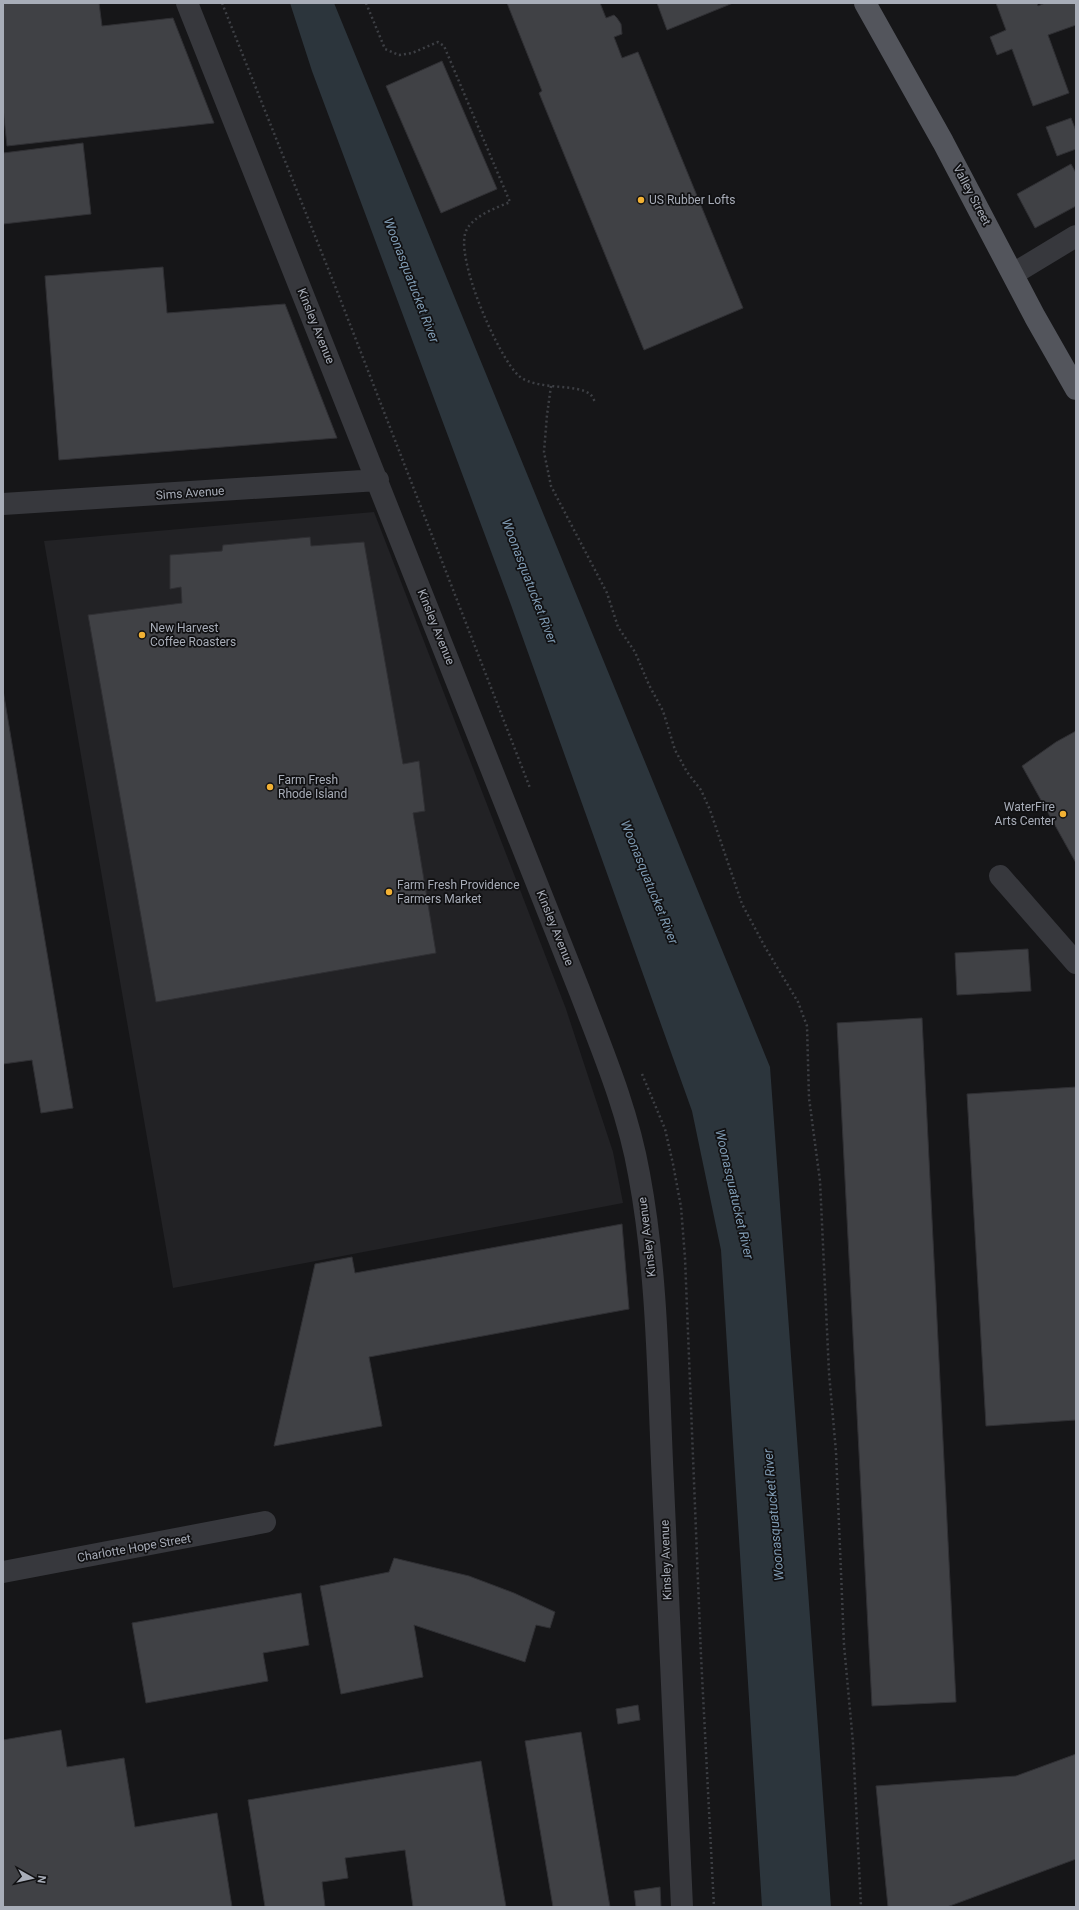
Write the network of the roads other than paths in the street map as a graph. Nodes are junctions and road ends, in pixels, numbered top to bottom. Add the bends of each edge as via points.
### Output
1 (187, 3) edge
2 (865, 3) edge
3 (1076, 236) edge
4 (1013, 274) junction
5 (1076, 389) edge
6 (378, 480) junction
7 (3, 504) edge
8 (1000, 876) dead end
9 (1076, 963) edge
10 (265, 1522) dead end
11 (3, 1572) edge
12 (682, 1907) edge

1 - 6 street, Kinsley Avenue
2 - 4 main road, Valley Street via 960,172
3 - 4 street
4 - 5 main road, Valley Street
6 - 7 street, Sims Avenue
6 - 12 street, Kinsley Avenue via 611,1070 639,1173 650,1251 657,1345
8 - 9 street
10 - 11 street, Charlotte Hope Street

